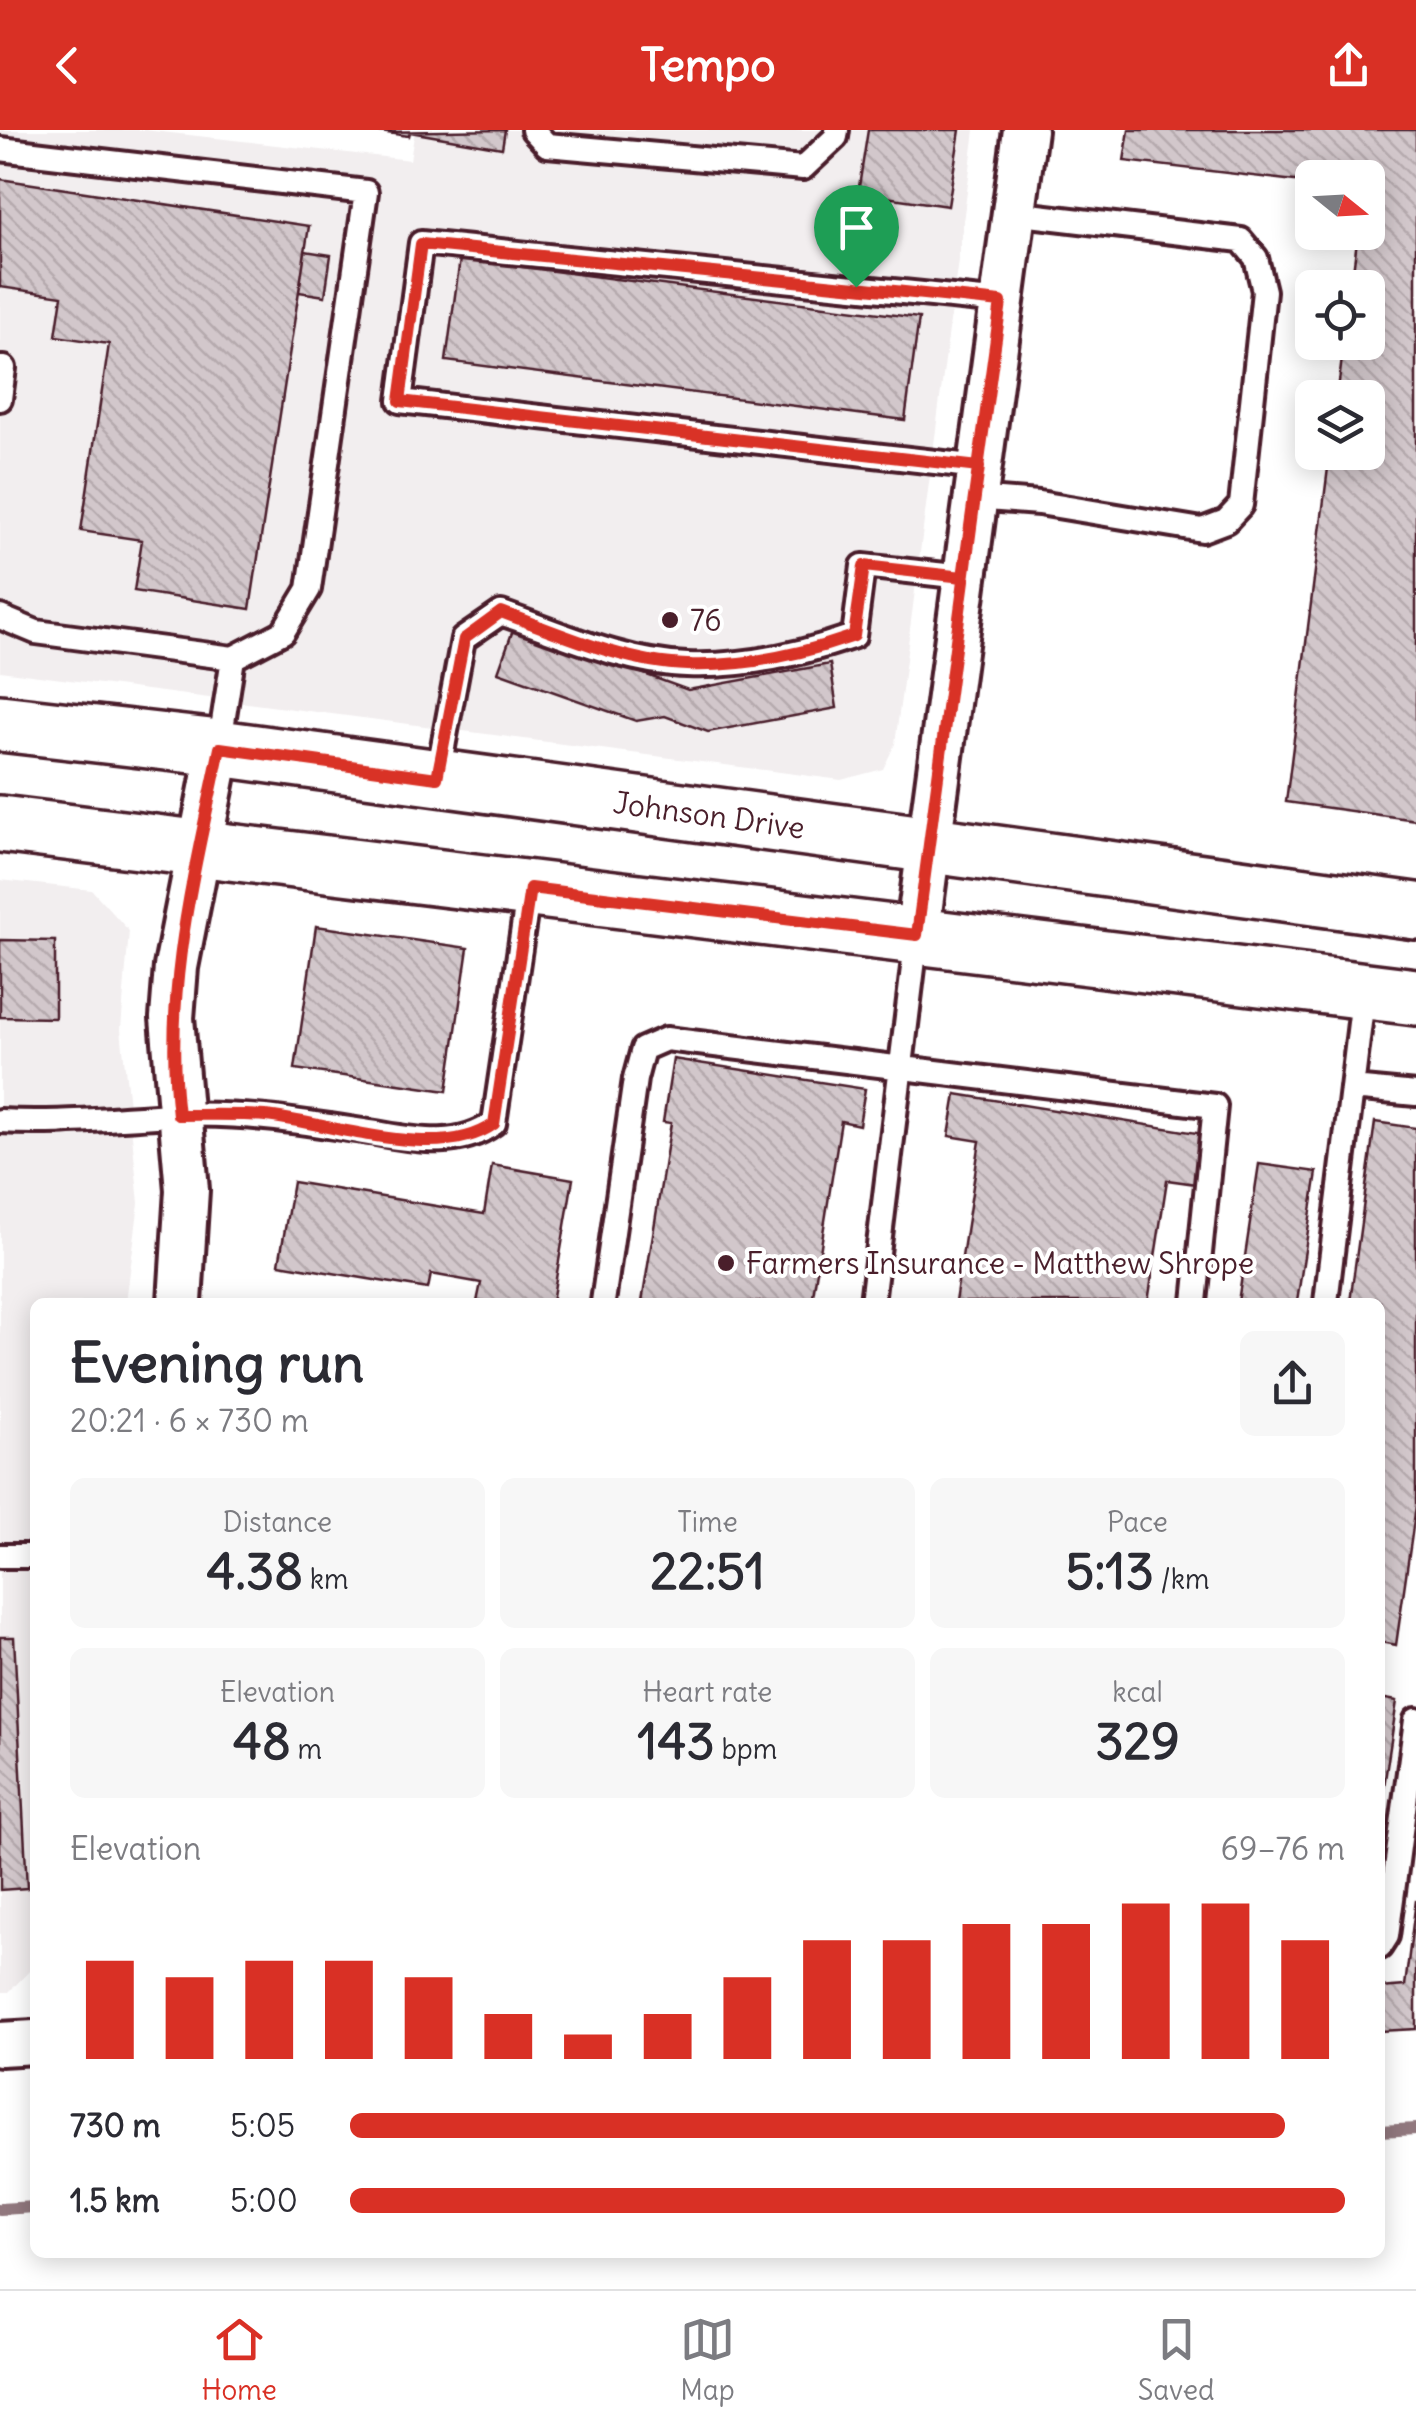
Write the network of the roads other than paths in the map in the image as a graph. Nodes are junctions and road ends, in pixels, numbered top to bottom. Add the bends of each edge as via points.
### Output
1 (534, 130) edge
2 (837, 130) edge
3 (1024, 130) edge
4 (0, 149) edge
5 (1013, 213) junction
6 (1001, 302) junction
7 (0, 368) edge
8 (0, 399) edge
9 (976, 482) junction
10 (963, 577) junction
11 (0, 617) edge
12 (233, 658) junction
13 (0, 723) edge
14 (220, 748) junction
15 (437, 778) junction
16 (0, 824) edge
17 (200, 846) junction
18 (927, 848) junction
19 (530, 888) junction
20 (1416, 911) edge
21 (917, 935) junction
22 (1390, 994) edge
23 (902, 1066) junction
24 (1352, 1088) junction
25 (1416, 1094) edge
26 (178, 1115) junction
27 (0, 1121) edge
28 (180, 1298) edge
29 (604, 1298) edge
30 (873, 1298) edge
31 (1195, 1298) edge
32 (1326, 1298) edge
33 (0, 1556) edge
34 (30, 1556) edge
35 (1416, 1720) edge
36 (1385, 1940) edge
37 (30, 2042) edge
38 (0, 2044) edge

1 - 2 lane via 547,145 803,168
3 - 5 street
4 - 12 lane via 366,192 309,589 283,632
5 - 6 street
5 - 9 lane via 1241,240 1256,258 1264,290 1241,505 1226,522 1202,530 1039,503
6 - 9 street
6 - 9 lane via 421,244 410,322 400,401
7 - 8 lane
9 - 10 street
10 - 15 lane via 864,566 854,636 801,654 686,665 604,649 501,612 464,639
10 - 18 street
11 - 12 lane via 36,632
12 - 14 lane
13 - 14 main road, Johnson Drive
14 - 15 main road, Johnson Drive
14 - 17 street
15 - 18 main road, Johnson Drive
16 - 17 main road
17 - 19 main road
17 - 26 street via 176,968
18 - 20 main road, Johnson Drive
18 - 21 street
19 - 21 main road
19 - 26 lane via 494,1124 478,1136 424,1140 264,1116
21 - 22 main road
21 - 23 lane
22 - 24 lane
23 - 29 lane via 666,1038 643,1049
23 - 30 lane
23 - 31 lane via 1215,1106
24 - 25 lane
24 - 32 lane
26 - 27 lane via 41,1125
26 - 28 street via 187,1190
33 - 34 lane
35 - 36 lane
37 - 38 street

